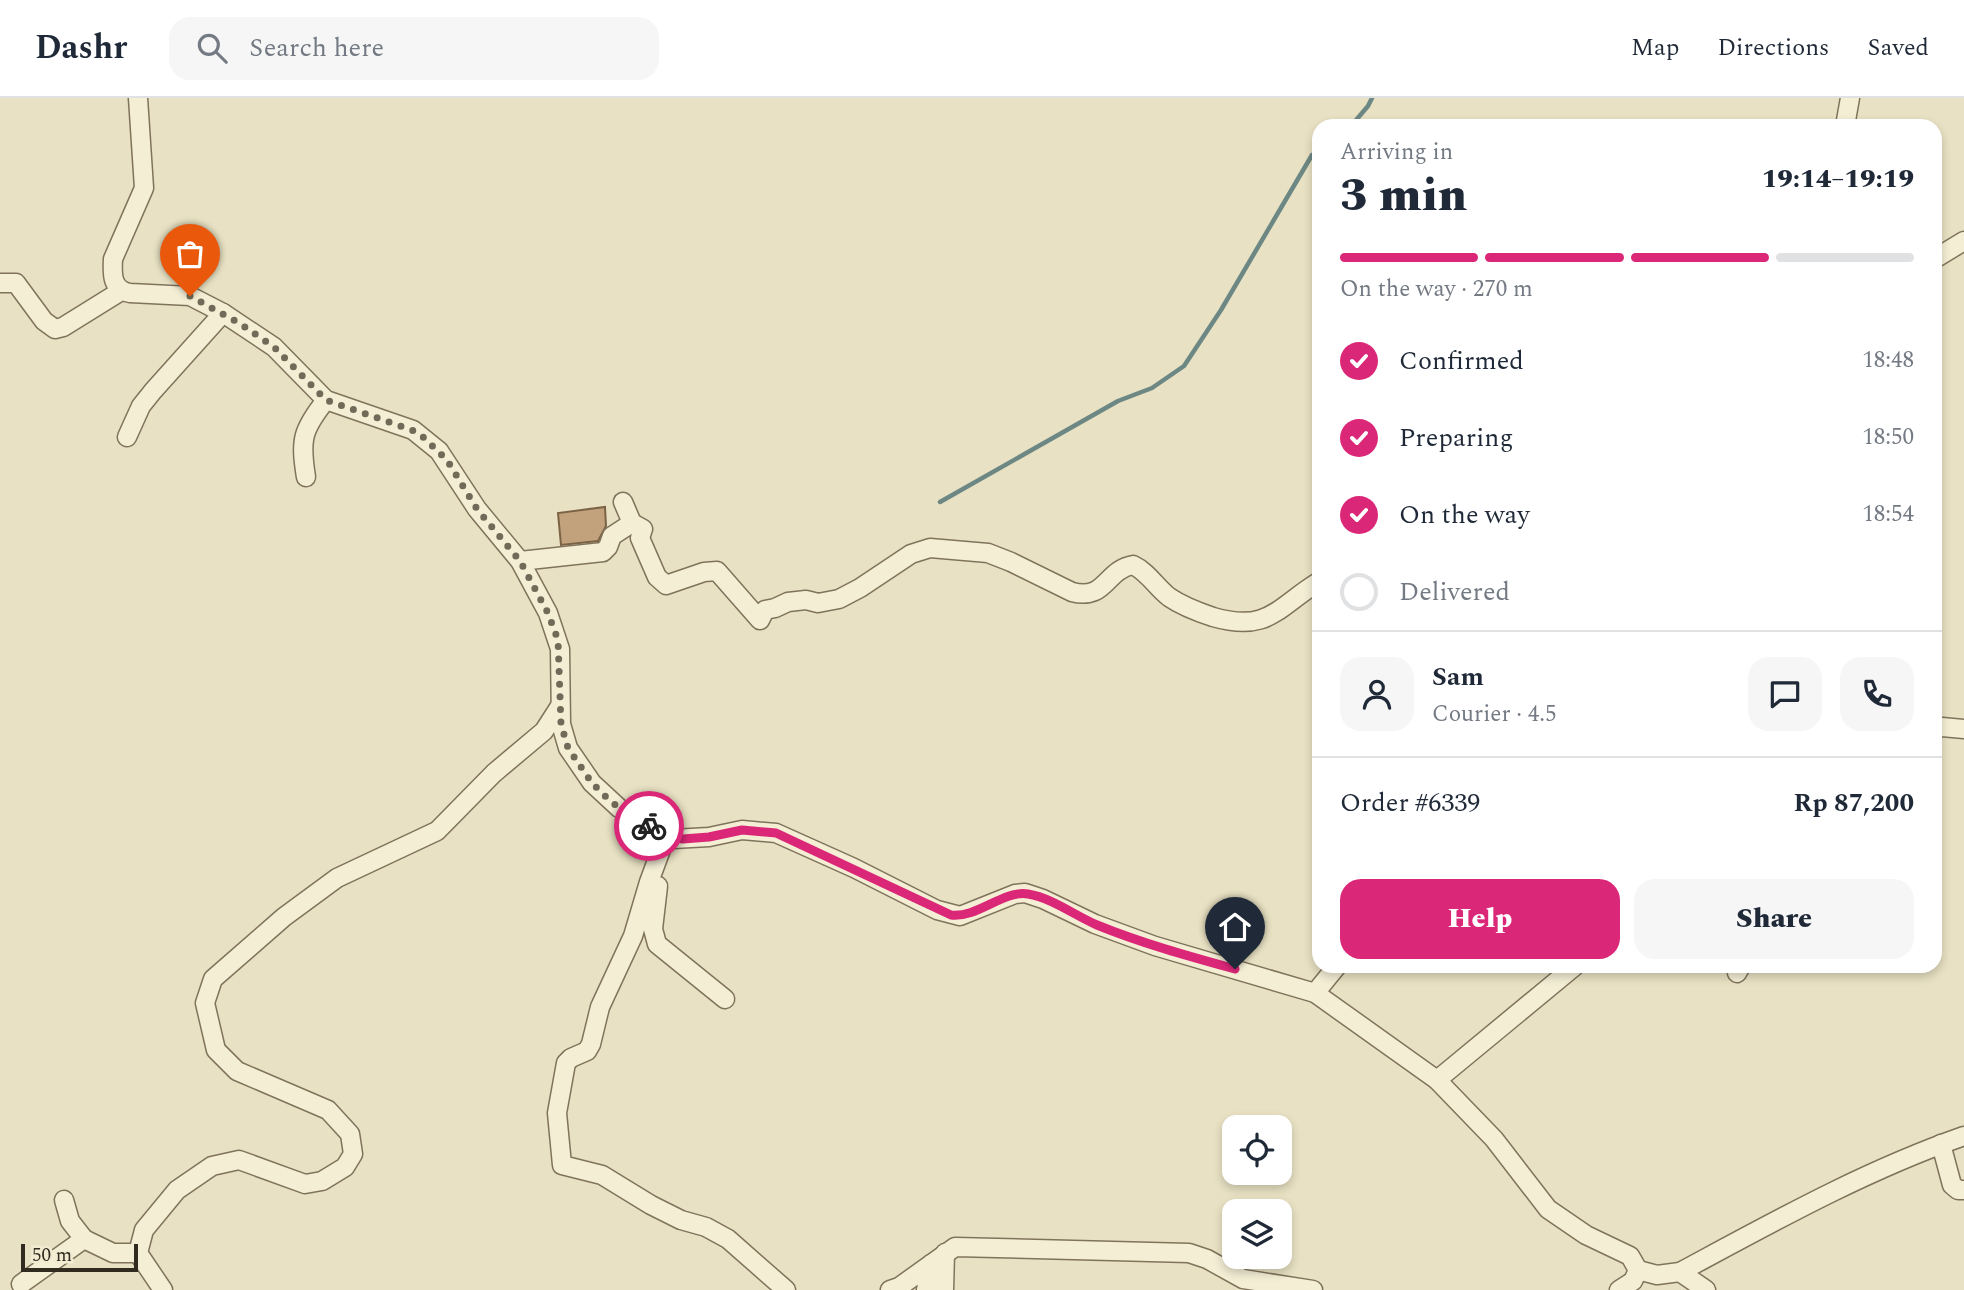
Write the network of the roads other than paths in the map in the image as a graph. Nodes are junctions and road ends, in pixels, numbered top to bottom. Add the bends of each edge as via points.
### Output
1 (138, 98) edge
2 (1850, 98) edge
3 (1846, 119) edge
4 (1964, 241) edge
5 (1942, 254) edge
6 (0, 283) edge
7 (121, 291) junction
8 (223, 313) junction
9 (326, 400) junction
10 (127, 437) dead end
11 (306, 477) dead end
12 (624, 502) dead end
13 (632, 523) junction
14 (520, 561) junction
15 (1312, 587) edge
16 (560, 706) junction
17 (1942, 727) edge
18 (1964, 729) edge
19 (663, 844) junction
20 (1331, 973) edge
21 (1567, 973) edge
22 (1315, 993) junction
23 (725, 999) dead end
24 (1437, 1080) junction
25 (1964, 1136) edge
26 (1941, 1144) junction
27 (1964, 1190) edge
28 (64, 1200) dead end
29 (84, 1239) junction
30 (138, 1253) junction
31 (938, 1258) junction
32 (1638, 1270) junction
33 (1691, 1283) edge
34 (21, 1284) dead end
35 (163, 1290) edge
36 (786, 1290) edge
37 (890, 1290) edge
38 (926, 1290) edge
39 (944, 1290) edge
40 (1313, 1290) edge
41 (1619, 1290) edge

1 - 7 street via 144,188 113,259 113,278
2 - 3 street
4 - 5 street
6 - 7 street via 16,283 55,329
7 - 8 street via 190,296
8 - 9 street via 274,347
8 - 10 street via 141,406
9 - 11 street via 305,430 302,454
9 - 14 street via 423,437 447,460 477,509
12 - 13 street
13 - 14 street via 612,536 603,552
13 - 15 street via 643,529 640,538 657,577 666,584 717,571 760,620 765,611 788,602 839,599 911,554 930,548 999,556 1082,595 1095,592 1121,569 1133,565 1169,597 1201,613 1239,623 1263,619
14 - 16 street via 558,640
16 - 19 street via 568,748 592,783
16 - 30 street via 544,732 494,773 437,831 337,878 213,979 205,1003 216,1050 237,1071 328,1110 350,1134 353,1154 345,1167 322,1181 305,1184 239,1160 212,1166 169,1200 144,1230
17 - 18 street
19 - 22 street via 742,830 776,833 951,915 969,914 1025,893 1155,946
19 - 23 street via 654,907 657,944
19 - 36 street via 633,936 600,1007 591,1044 566,1063 557,1113 562,1165 601,1175 651,1205 728,1239
20 - 22 street
21 - 24 street
22 - 24 street
24 - 32 street via 1494,1139 1548,1209 1586,1235 1630,1256
25 - 26 street
26 - 27 street via 1952,1185
26 - 33 street via 1822,1195
28 - 29 street
29 - 30 street via 113,1254
29 - 34 street
30 - 35 street
31 - 37 street
31 - 38 street
31 - 39 street
31 - 40 street via 955,1247 1189,1253 1243,1279
32 - 33 street
32 - 41 street via 1633,1281

